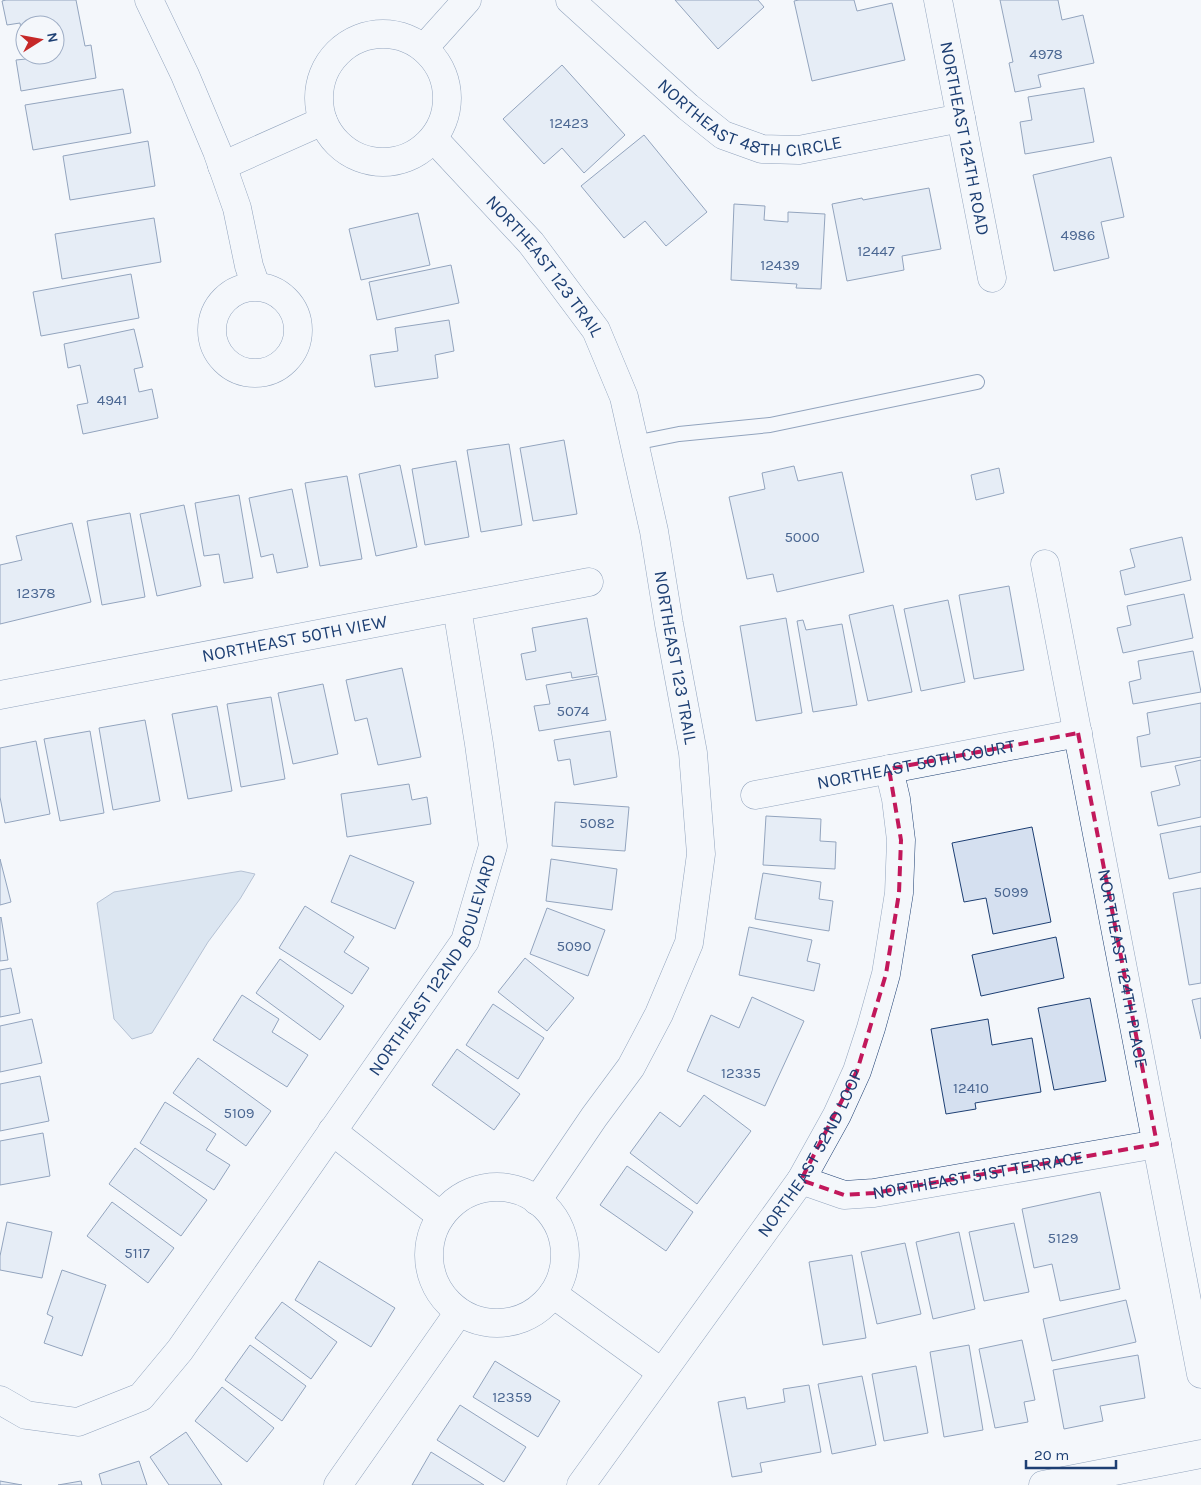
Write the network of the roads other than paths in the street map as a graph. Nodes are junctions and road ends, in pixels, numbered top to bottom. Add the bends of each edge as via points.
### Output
1 (149, 0) edge
2 (467, 0) edge
3 (570, 0) edge
4 (938, 0) edge
5 (424, 48) junction
6 (961, 118) junction
7 (323, 121) junction
8 (434, 139) junction
9 (222, 166) junction
10 (992, 278) dead end
11 (256, 286) dead end
12 (977, 382) dead end
13 (634, 443) junction
14 (1045, 564) dead end
15 (589, 582) dead end
16 (457, 608) junction
17 (0, 695) edge
18 (1078, 733) junction
19 (889, 769) junction
20 (755, 795) dead end
21 (332, 1131) junction
22 (1157, 1144) junction
23 (800, 1180) junction
24 (538, 1201) junction
25 (441, 1216) junction
26 (553, 1294) junction
27 (459, 1312) junction
28 (661, 1372) junction
29 (1201, 1374) edge
30 (0, 1400) edge
31 (1201, 1454) edge
32 (338, 1485) edge
33 (581, 1485) edge
34 (1043, 1485) edge

1 - 9 street via 185,75
2 - 5 street
3 - 6 street, NORTHEAST 48TH CIRCLE via 723,135 762,149 799,150
4 - 6 street, NORTHEAST 124TH ROAD
5 - 7 street via 408,38 390,34 354,40 338,51 320,84
5 - 8 street via 437,63 446,82 448,102 444,122
6 - 10 street, NORTHEAST 124TH ROAD
7 - 8 street via 332,138 346,151 373,162 402,160 420,152
7 - 9 street
8 - 13 street, NORTHEAST 123 TRAIL via 531,243 596,330 624,397
9 - 11 street via 237,208
12 - 13 lane via 770,425 679,434
13 - 24 street, NORTHEAST 123 TRAIL via 654,532 693,753 701,854 689,943 659,1014 631,1067
14 - 18 street, NORTHEAST 124TH PLACE
15 - 16 street, NORTHEAST 50TH VIEW
16 - 17 street, NORTHEAST 50TH VIEW
16 - 21 street, NORTHEAST 122ND BOULEVARD via 493,846 464,941
18 - 19 street, NORTHEAST 50TH COURT
18 - 22 street, NORTHEAST 124TH PLACE
19 - 20 street, NORTHEAST 50TH COURT
19 - 23 street, NORTHEAST 52ND LOOP via 901,840 899,893 886,974 857,1071 837,1115
21 - 25 street
21 - 30 street, NORTHEAST 122ND BOULEVARD via 180,1350 141,1397 78,1422 26,1415
22 - 23 street, NORTHEAST 51ST TERRACE via 874,1193 844,1195
22 - 29 street, NORTHEAST 124TH PLACE
23 - 28 street, NORTHEAST 52ND LOOP
24 - 25 street via 519,1191 497,1187 475,1190 456,1200
24 - 26 street via 552,1216 561,1234 565,1255 562,1275
25 - 27 street via 432,1236 429,1257 433,1279 444,1298
26 - 27 street via 539,1309 507,1322 479,1321
26 - 28 street
27 - 32 street
28 - 33 street, NORTHEAST 52ND LOOP
31 - 34 street

